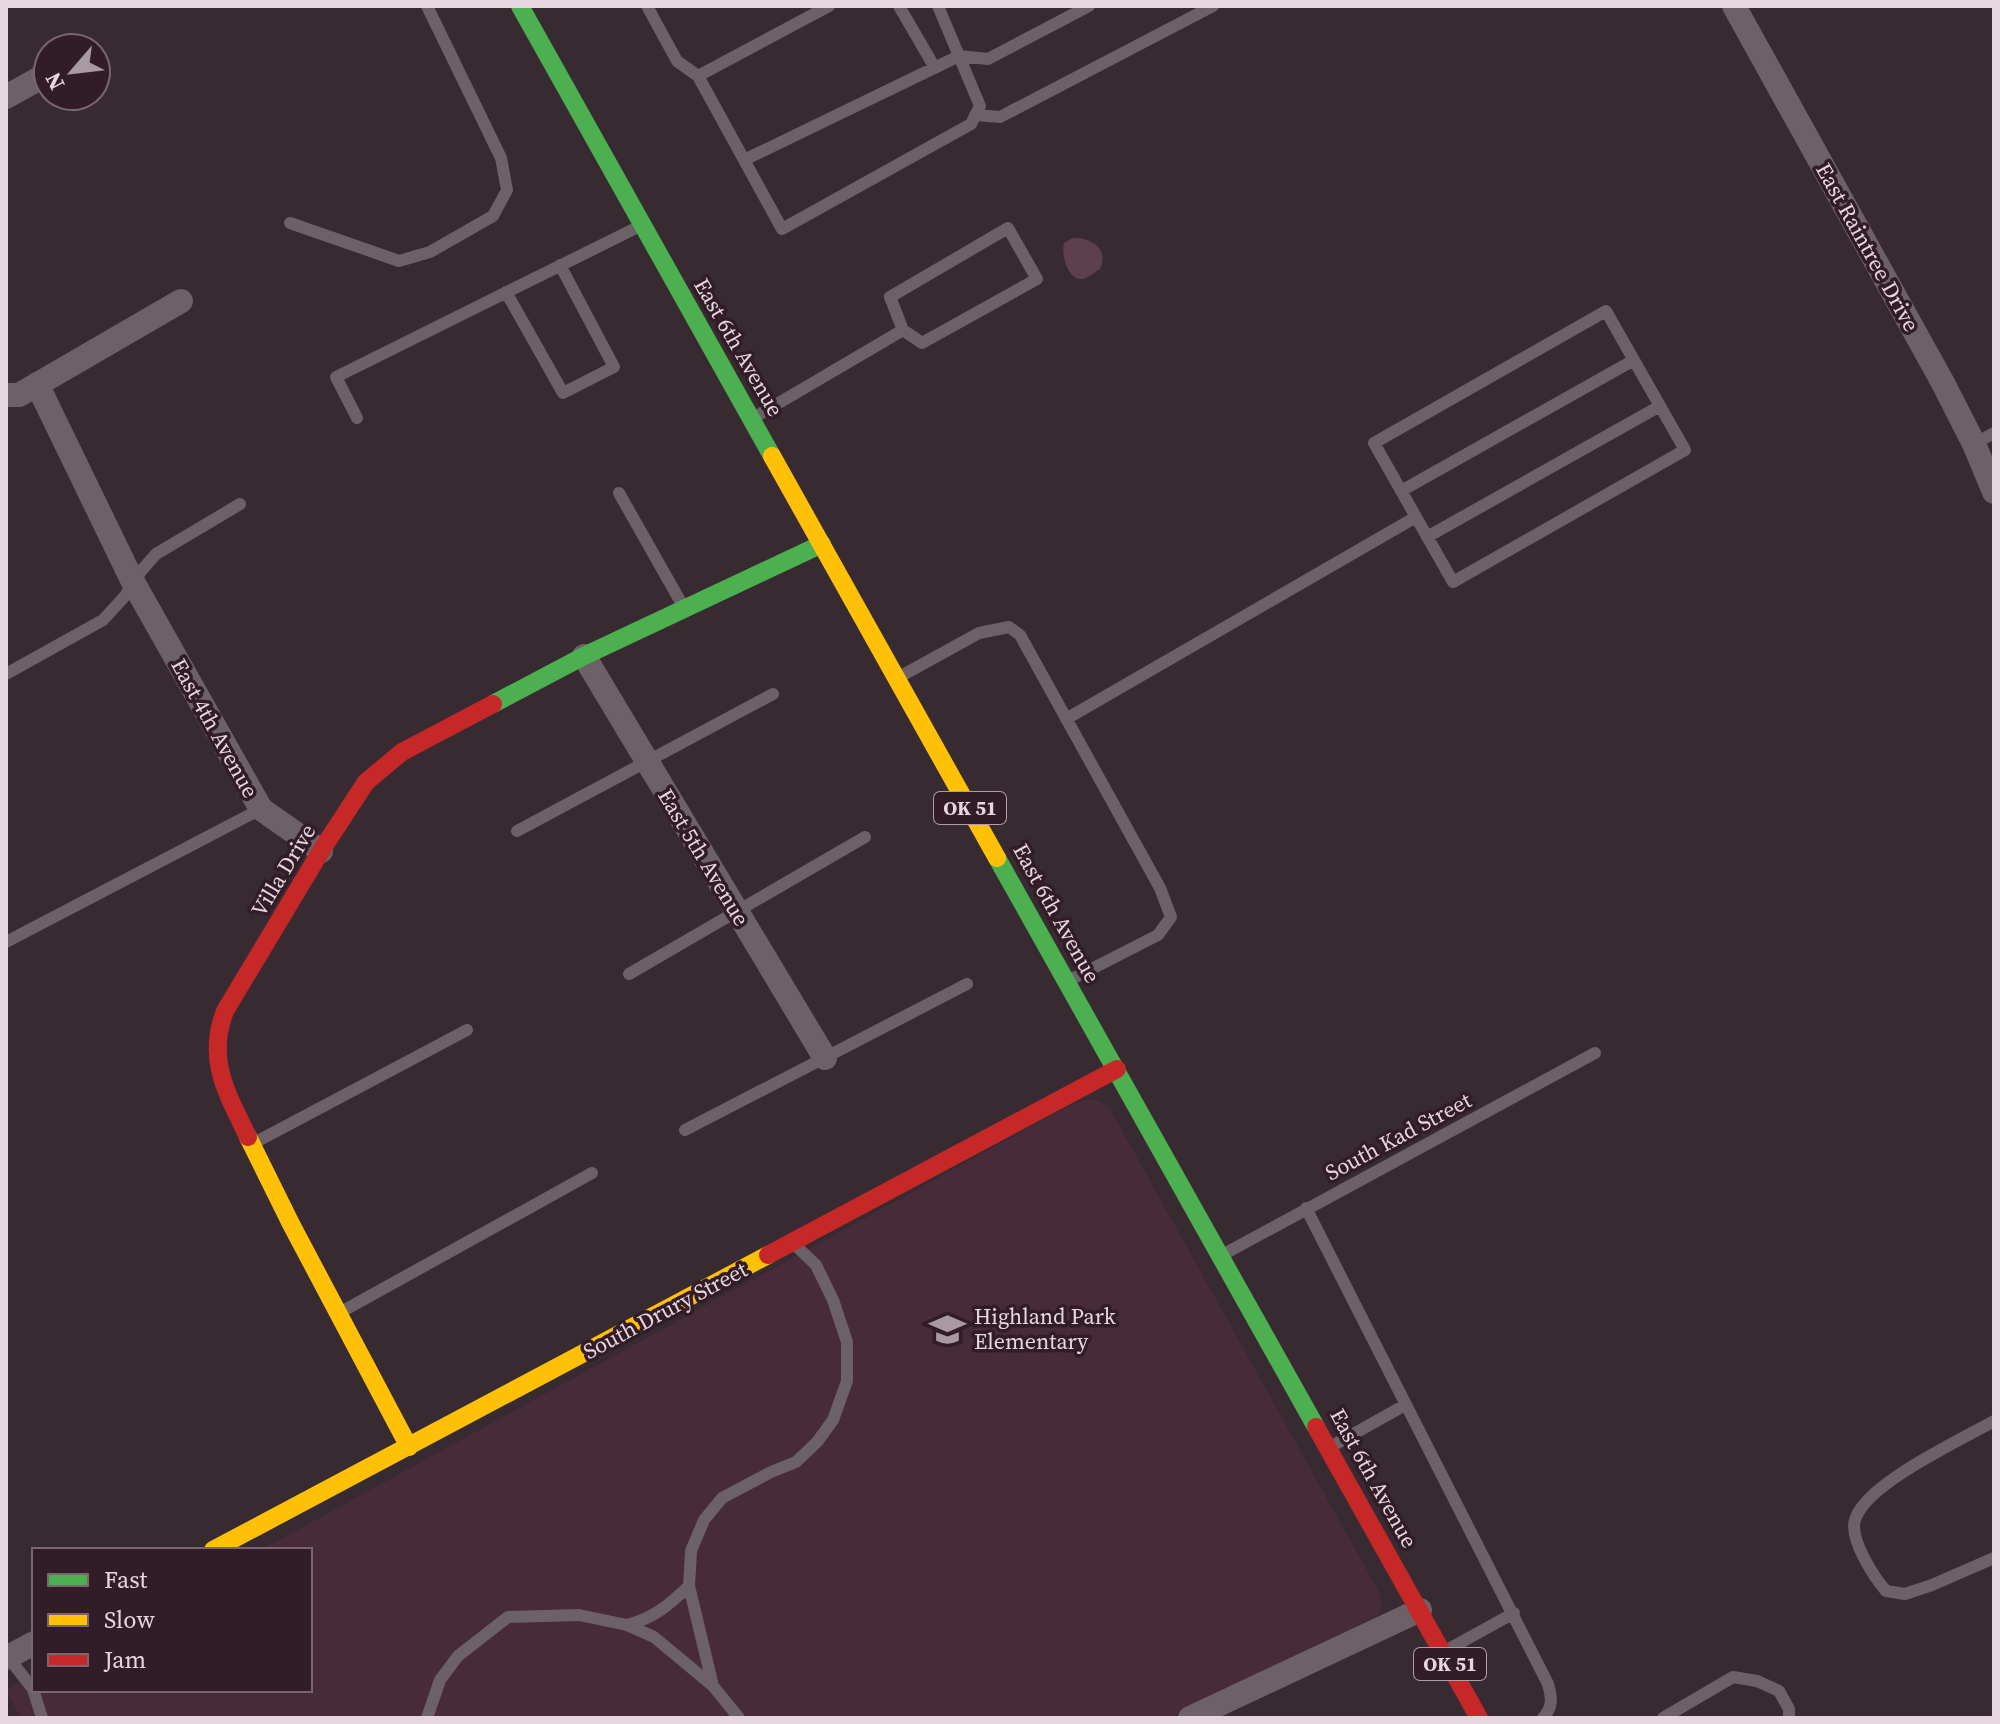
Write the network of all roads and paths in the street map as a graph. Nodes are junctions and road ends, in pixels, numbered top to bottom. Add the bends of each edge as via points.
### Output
1 (427, 6) edge
2 (520, 6) edge
3 (647, 6) edge
4 (829, 6) edge
5 (899, 6) edge
6 (938, 6) edge
7 (1089, 6) edge
8 (1213, 6) edge
9 (1734, 6) edge
10 (959, 56) junction
11 (935, 68) junction
12 (698, 76) junction
13 (32, 83) edge
14 (6, 97) edge
15 (975, 115) junction
16 (744, 160) junction
17 (290, 223) dead end
18 (643, 225) junction
19 (560, 265) junction
20 (506, 292) junction
21 (181, 301) dead end
22 (903, 330) junction
23 (1634, 360) junction
24 (37, 384) junction
25 (6, 395) edge
26 (1660, 406) junction
27 (357, 418) dead end
28 (752, 419) junction
29 (1984, 438) edge
30 (1401, 491) junction
31 (1994, 492) edge
32 (619, 493) dead end
33 (240, 504) dead end
34 (1416, 517) junction
35 (1427, 537) junction
36 (822, 544) junction
37 (133, 582) junction
38 (684, 609) junction
39 (584, 656) junction
40 (6, 674) edge
41 (897, 678) junction
42 (773, 694) dead end
43 (1066, 719) junction
44 (647, 761) junction
45 (261, 809) junction
46 (517, 831) dead end
47 (865, 837) dead end
48 (321, 851) junction
49 (737, 911) junction
50 (6, 942) edge
51 (629, 974) dead end
52 (1067, 982) junction
53 (967, 984) dead end
54 (467, 1030) dead end
55 (1595, 1053) dead end
56 (825, 1058) junction
57 (1117, 1069) junction
58 (685, 1130) dead end
59 (252, 1144) junction
60 (592, 1173) dead end
61 (1306, 1208) junction
62 (792, 1241) junction
63 (1221, 1256) junction
64 (339, 1314) junction
65 (1405, 1405) junction
66 (1994, 1421) edge
67 (409, 1447) junction
68 (1329, 1447) junction
69 (217, 1548) edge
70 (1994, 1558) edge
71 (689, 1586) junction
72 (1420, 1610) junction
73 (1514, 1613) junction
74 (627, 1625) junction
75 (32, 1644) edge
76 (1444, 1651) junction
77 (7, 1657) edge
78 (713, 1686) junction
79 (32, 1688) edge
80 (34, 1692) edge
81 (1470, 1715) edge
82 (42, 1718) edge
83 (427, 1718) edge
84 (739, 1718) edge
85 (1190, 1718) edge
86 (1543, 1718) edge
87 (1663, 1718) edge
88 (1789, 1718) edge

1 - 17 lane via 501,158 507,190 493,216 430,252 399,261
2 - 18 street, East 6th Avenue / OK 51
3 - 12 lane via 677,61
4 - 12 lane
5 - 11 lane
6 - 10 lane
7 - 10 lane via 988,59
8 - 15 lane via 1000,117
9 - 29 street, East Raintree Drive via 1943,383
10 - 11 lane
10 - 15 lane via 980,106
11 - 16 lane
12 - 16 lane
13 - 14 street
15 - 16 lane via 971,124 782,229
18 - 19 lane
18 - 28 street, East 6th Avenue / OK 51
19 - 20 lane
19 - 20 lane via 614,367 563,393
20 - 27 lane via 336,377
21 - 24 street
22 - 22 lane via 922,343 1037,279 1008,228 890,297
22 - 28 lane
23 - 26 lane
23 - 30 lane
23 - 30 lane via 1606,311 1374,443
24 - 25 street via 19,395
24 - 37 street, East 4th Avenue
26 - 35 lane
26 - 35 lane via 1685,450 1467,575 1453,582
28 - 36 street, East 6th Avenue / OK 51
29 - 31 street, East Raintree Drive
30 - 34 lane
32 - 38 lane
33 - 37 lane via 156,554
34 - 35 lane
34 - 43 lane
36 - 38 street, Villa Drive
36 - 41 street, East 6th Avenue / OK 51
37 - 40 lane via 103,620
37 - 45 street, East 4th Avenue
38 - 39 street, Villa Drive
39 - 44 street, East 5th Avenue
39 - 48 street, Villa Drive via 402,752 366,782
41 - 43 lane via 979,633 1009,627 1020,635
41 - 52 street, East 6th Avenue / OK 51
42 - 44 lane
43 - 52 lane via 1171,917 1158,935
44 - 46 lane
44 - 49 street, East 5th Avenue
45 - 48 street, East 4th Avenue
45 - 50 lane
47 - 49 lane
48 - 59 street, Villa Drive via 217,1032 216,1056 226,1091
49 - 51 lane
49 - 56 street, East 5th Avenue
52 - 57 street, East 6th Avenue / OK 51
53 - 56 lane
54 - 59 lane
55 - 61 lane, South Kad Street
56 - 58 lane
57 - 62 street, South Drury Street
57 - 63 street, East 6th Avenue / OK 51
59 - 64 street, Villa Drive
60 - 64 lane
61 - 63 lane, South Kad Street
61 - 65 lane
62 - 67 street, South Drury Street
62 - 71 lane via 816,1265 833,1300 847,1342 847,1381 833,1420 817,1442 796,1462 722,1498 704,1520 691,1551
63 - 68 street, East 6th Avenue / OK 51
64 - 67 street, Villa Drive
65 - 68 lane
65 - 73 lane
66 - 70 lane via 1891,1479 1854,1520 1871,1573 1886,1591 1905,1594
67 - 69 street, South Drury Street
68 - 72 street, East 6th Avenue / OK 51
71 - 74 lane via 661,1612
71 - 78 lane
72 - 76 street, East 6th Avenue / OK 51
72 - 85 street
73 - 76 lane
73 - 86 lane via 1552,1698
74 - 78 lane via 654,1637
74 - 83 lane via 579,1615 508,1617 458,1656 440,1680
75 - 77 street
76 - 81 street, East 6th Avenue / OK 51
77 - 79 lane
78 - 84 lane
80 - 82 lane
87 - 88 lane via 1733,1677 1779,1691

